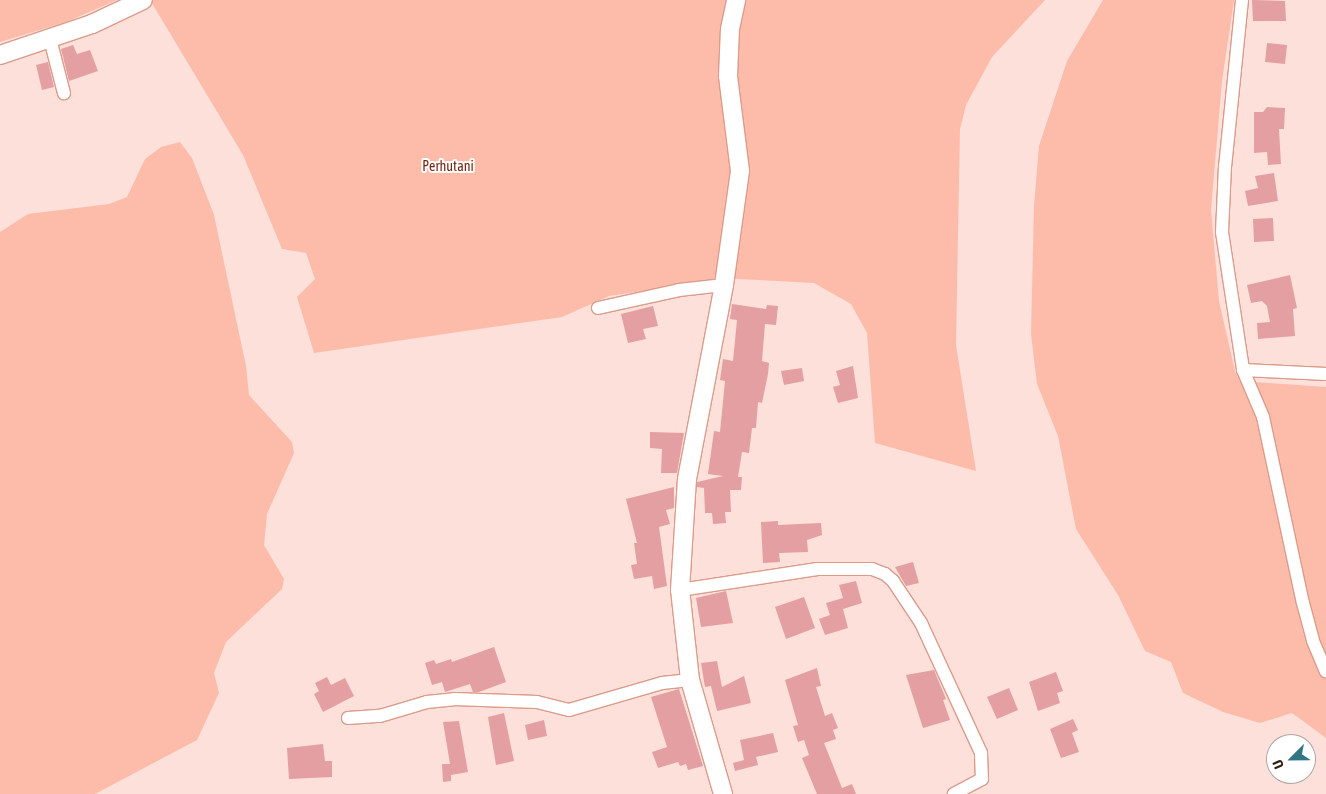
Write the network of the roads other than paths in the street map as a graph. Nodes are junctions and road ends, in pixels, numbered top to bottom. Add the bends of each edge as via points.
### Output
1 (143, 0) edge
2 (736, 0) edge
3 (1242, 0) edge
4 (50, 39) junction
5 (0, 55) edge
6 (64, 94) dead end
7 (724, 285) junction
8 (598, 308) dead end
9 (1243, 370) junction
10 (1326, 374) edge
11 (680, 590) junction
12 (1326, 670) edge
13 (690, 680) junction
14 (348, 718) dead end
15 (723, 794) edge
16 (954, 794) edge

1 - 4 street via 114,16
2 - 7 street via 730,29 728,76 740,171
3 - 9 street via 1226,148 1222,232
4 - 5 street
4 - 6 street
7 - 8 street via 679,290
7 - 11 street via 687,479
9 - 10 street
9 - 12 street via 1263,417 1302,603
11 - 13 street
11 - 16 street via 817,570 872,569 885,574 921,623 981,753 982,779
13 - 14 street via 662,684 569,710 537,702 454,698 426,702 380,716
13 - 15 street

